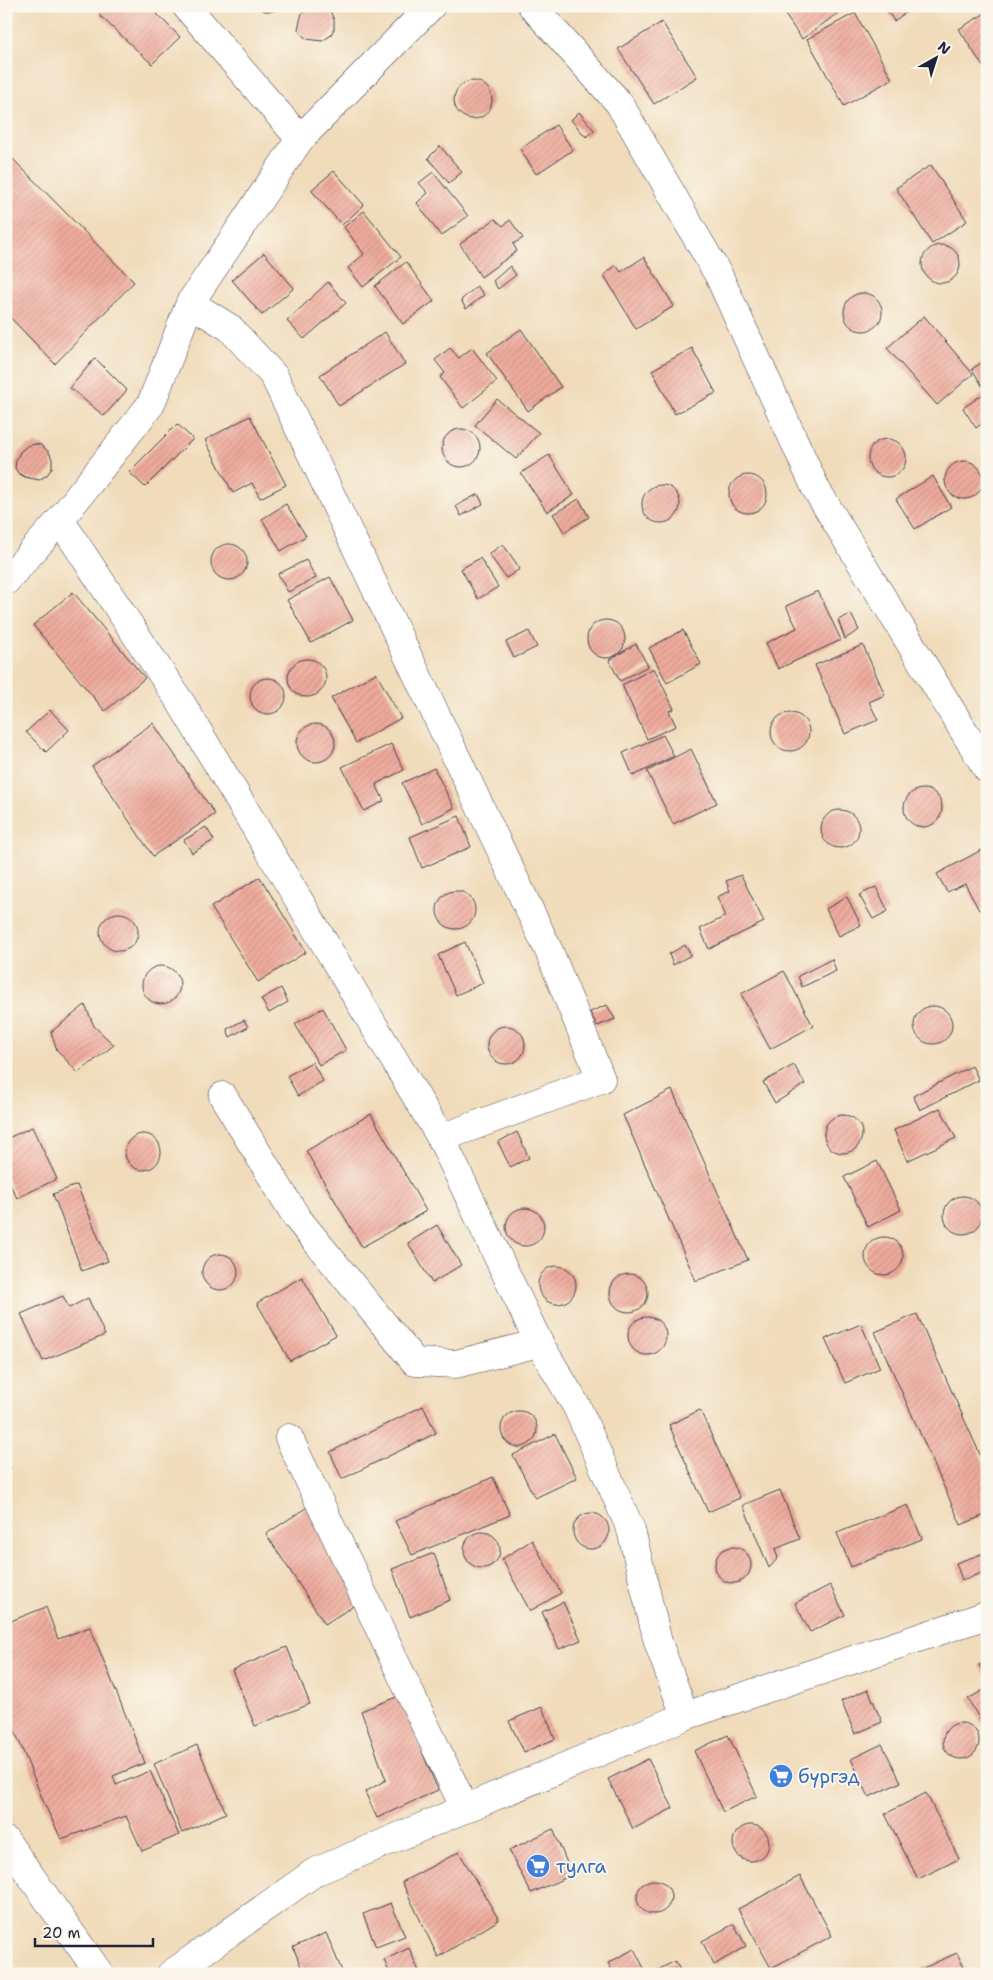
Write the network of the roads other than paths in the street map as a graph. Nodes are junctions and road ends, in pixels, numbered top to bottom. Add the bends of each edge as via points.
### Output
1 (186, 6) edge
2 (431, 6) edge
3 (532, 6) edge
4 (300, 139) junction
5 (190, 304) junction
6 (60, 520) junction
7 (6, 581) edge
8 (987, 769) edge
9 (223, 1096) dead end
10 (441, 1138) junction
11 (539, 1343) junction
12 (289, 1438) dead end
13 (987, 1615) edge
14 (685, 1716) junction
15 (464, 1809) junction
16 (6, 1842) edge
17 (100, 1974) edge
18 (171, 1974) edge

1 - 4 street
2 - 4 street
3 - 8 street via 619,103 719,276 816,489
4 - 5 street
5 - 6 street via 151,404
5 - 10 street via 230,328 274,376 545,942 601,1079
6 - 7 street
6 - 10 street via 181,703
9 - 11 street via 297,1218 415,1362 456,1364
10 - 11 street
11 - 14 street via 577,1407 631,1530 658,1642
12 - 15 street
13 - 14 street
14 - 15 street
15 - 18 street via 316,1872
16 - 17 street

